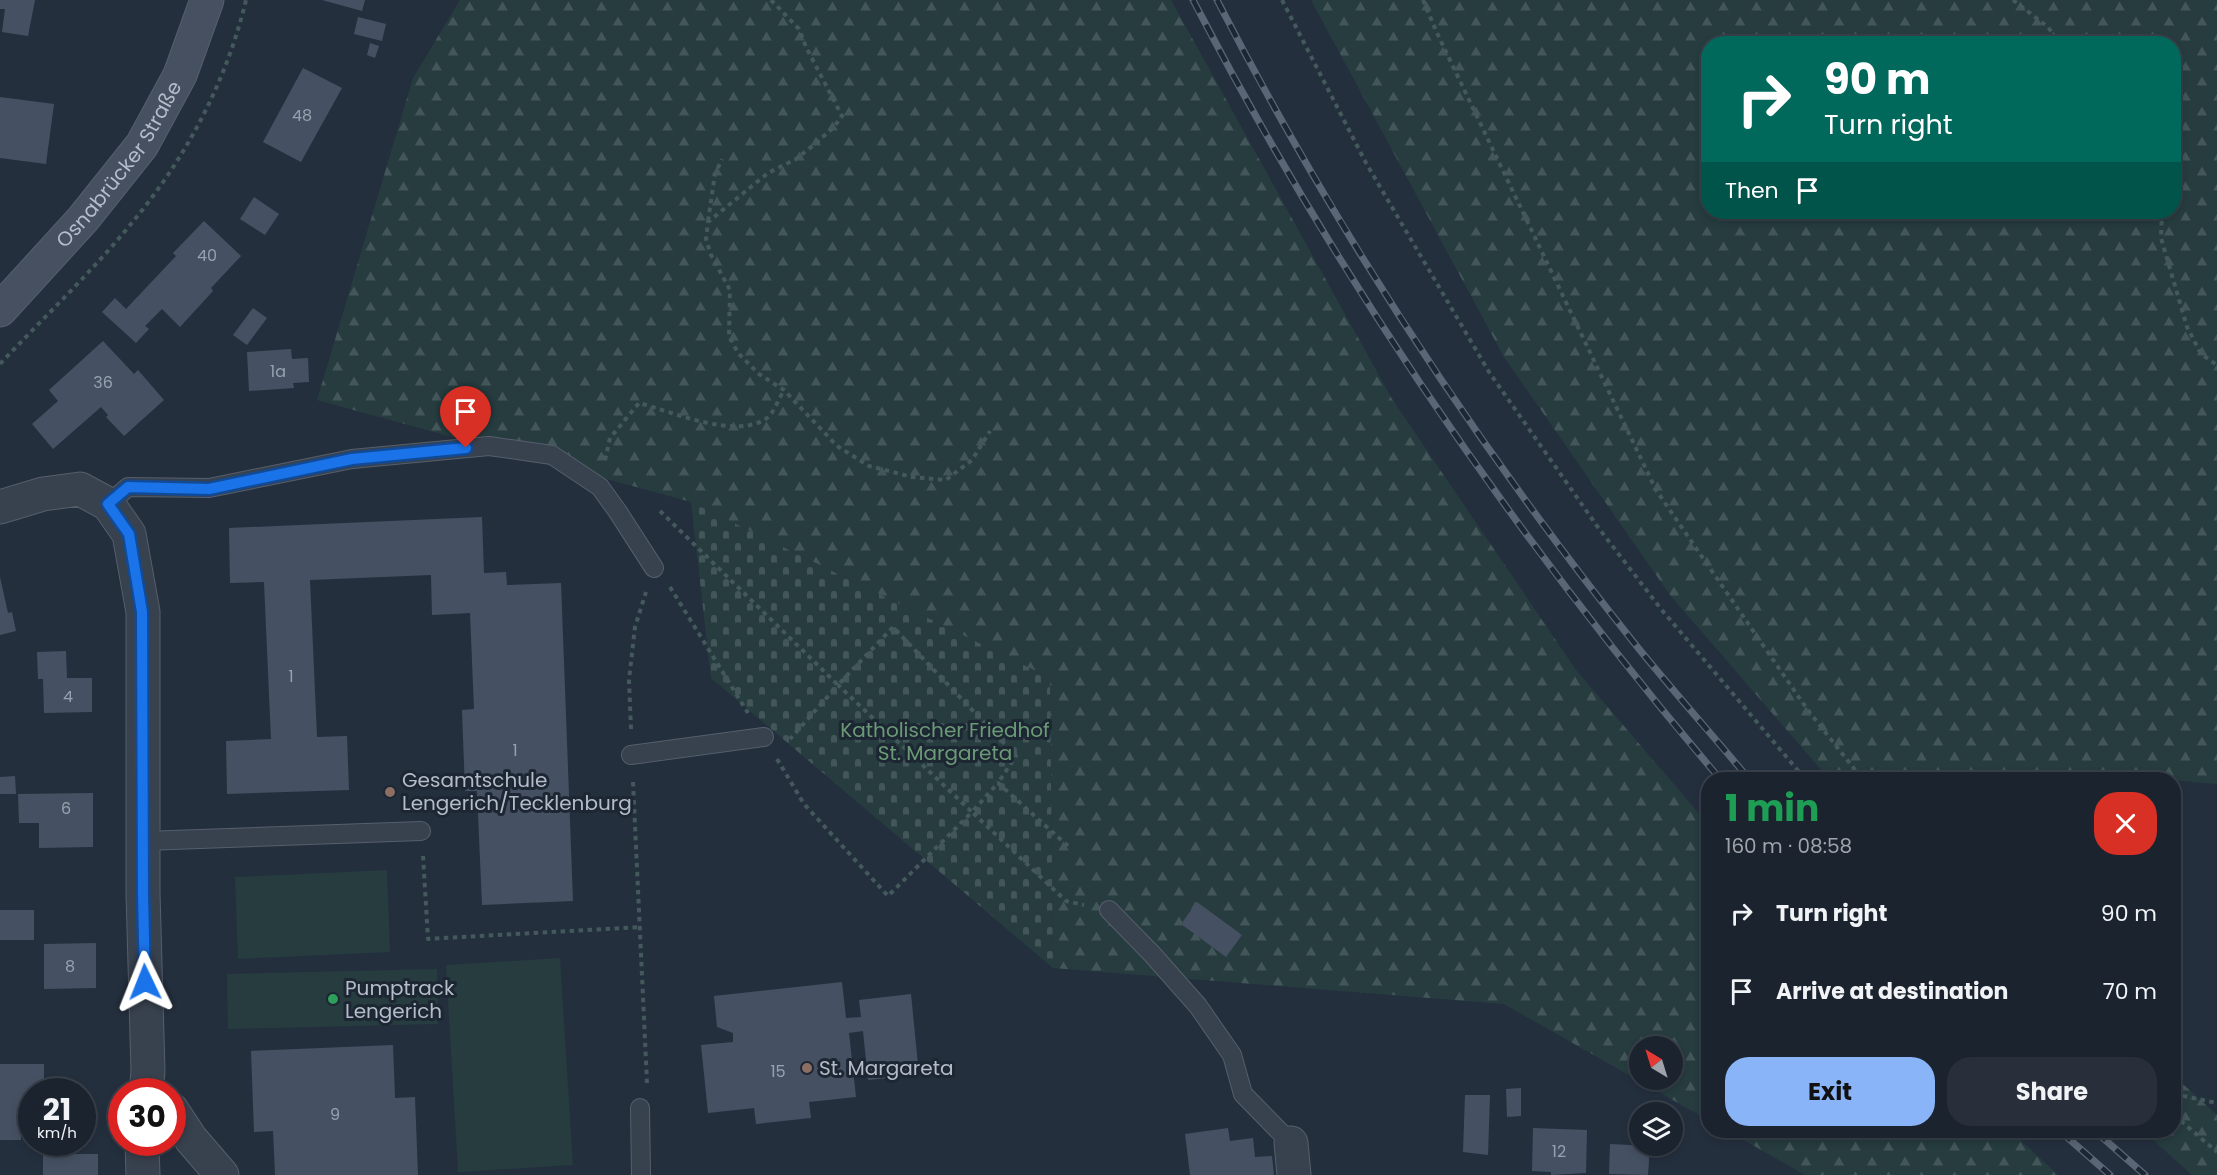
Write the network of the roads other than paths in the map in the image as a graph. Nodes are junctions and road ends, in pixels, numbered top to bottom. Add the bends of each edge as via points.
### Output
1 (207, 0) edge
2 (0, 310) edge
3 (108, 504) junction
4 (0, 507) edge
5 (654, 568) road end
6 (764, 737) road end
7 (631, 755) road end
8 (422, 839) road end
9 (144, 841) junction
10 (1109, 910) road end
11 (152, 1078) edge
12 (640, 1108) road end
13 (186, 1131) edge
14 (142, 1156) edge
15 (1292, 1159) edge
16 (143, 1175) edge
17 (222, 1175) edge
18 (641, 1175) edge

1 - 2 main road, Osnabrücker Straße via 180,75 142,145 83,219
3 - 4 street via 80,489 43,494
3 - 5 lane via 128,487 209,489 352,459 489,446 552,455 600,487
3 - 9 street via 129,534 142,612
6 - 7 lane
8 - 9 lane
9 - 11 street
10 - 15 lane via 1198,1006 1232,1055 1243,1094
12 - 18 lane
13 - 17 street
14 - 16 street

